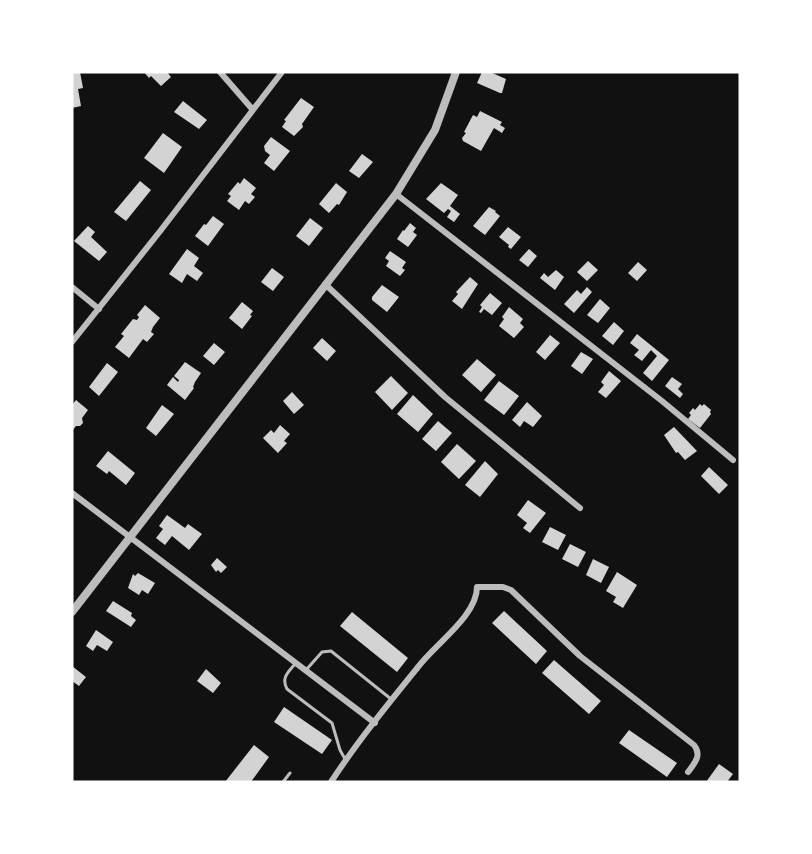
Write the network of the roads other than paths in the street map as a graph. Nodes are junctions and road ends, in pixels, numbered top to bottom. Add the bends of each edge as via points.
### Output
1 (220, 72) edge
2 (282, 72) edge
3 (456, 72) edge
4 (253, 110) junction
5 (396, 194) junction
6 (325, 284) junction
7 (72, 287) edge
8 (99, 309) junction
9 (72, 342) edge
10 (733, 460) dead end
11 (72, 493) edge
12 (580, 508) dead end
13 (129, 537) junction
14 (72, 612) edge
15 (295, 663) junction
16 (305, 671) junction
17 (393, 700) junction
18 (375, 723) junction
19 (346, 761) junction
20 (688, 772) dead end
21 (290, 773) dead end
22 (283, 782) edge
23 (331, 782) edge

1 - 4 street
2 - 4 street
3 - 5 street via 435,130
4 - 8 street
5 - 6 street
5 - 10 street
6 - 12 street via 445,397
6 - 13 street
7 - 8 street
8 - 9 street
11 - 13 street
13 - 14 street
13 - 15 street
15 - 16 street
15 - 19 lane via 284,684 332,723
16 - 17 lane via 322,652 331,651
16 - 18 street
17 - 18 street
17 - 20 street via 432,649 460,621 477,597 477,586 503,587 511,590 580,656 694,745 698,759
18 - 19 street
19 - 23 street
21 - 22 lane

